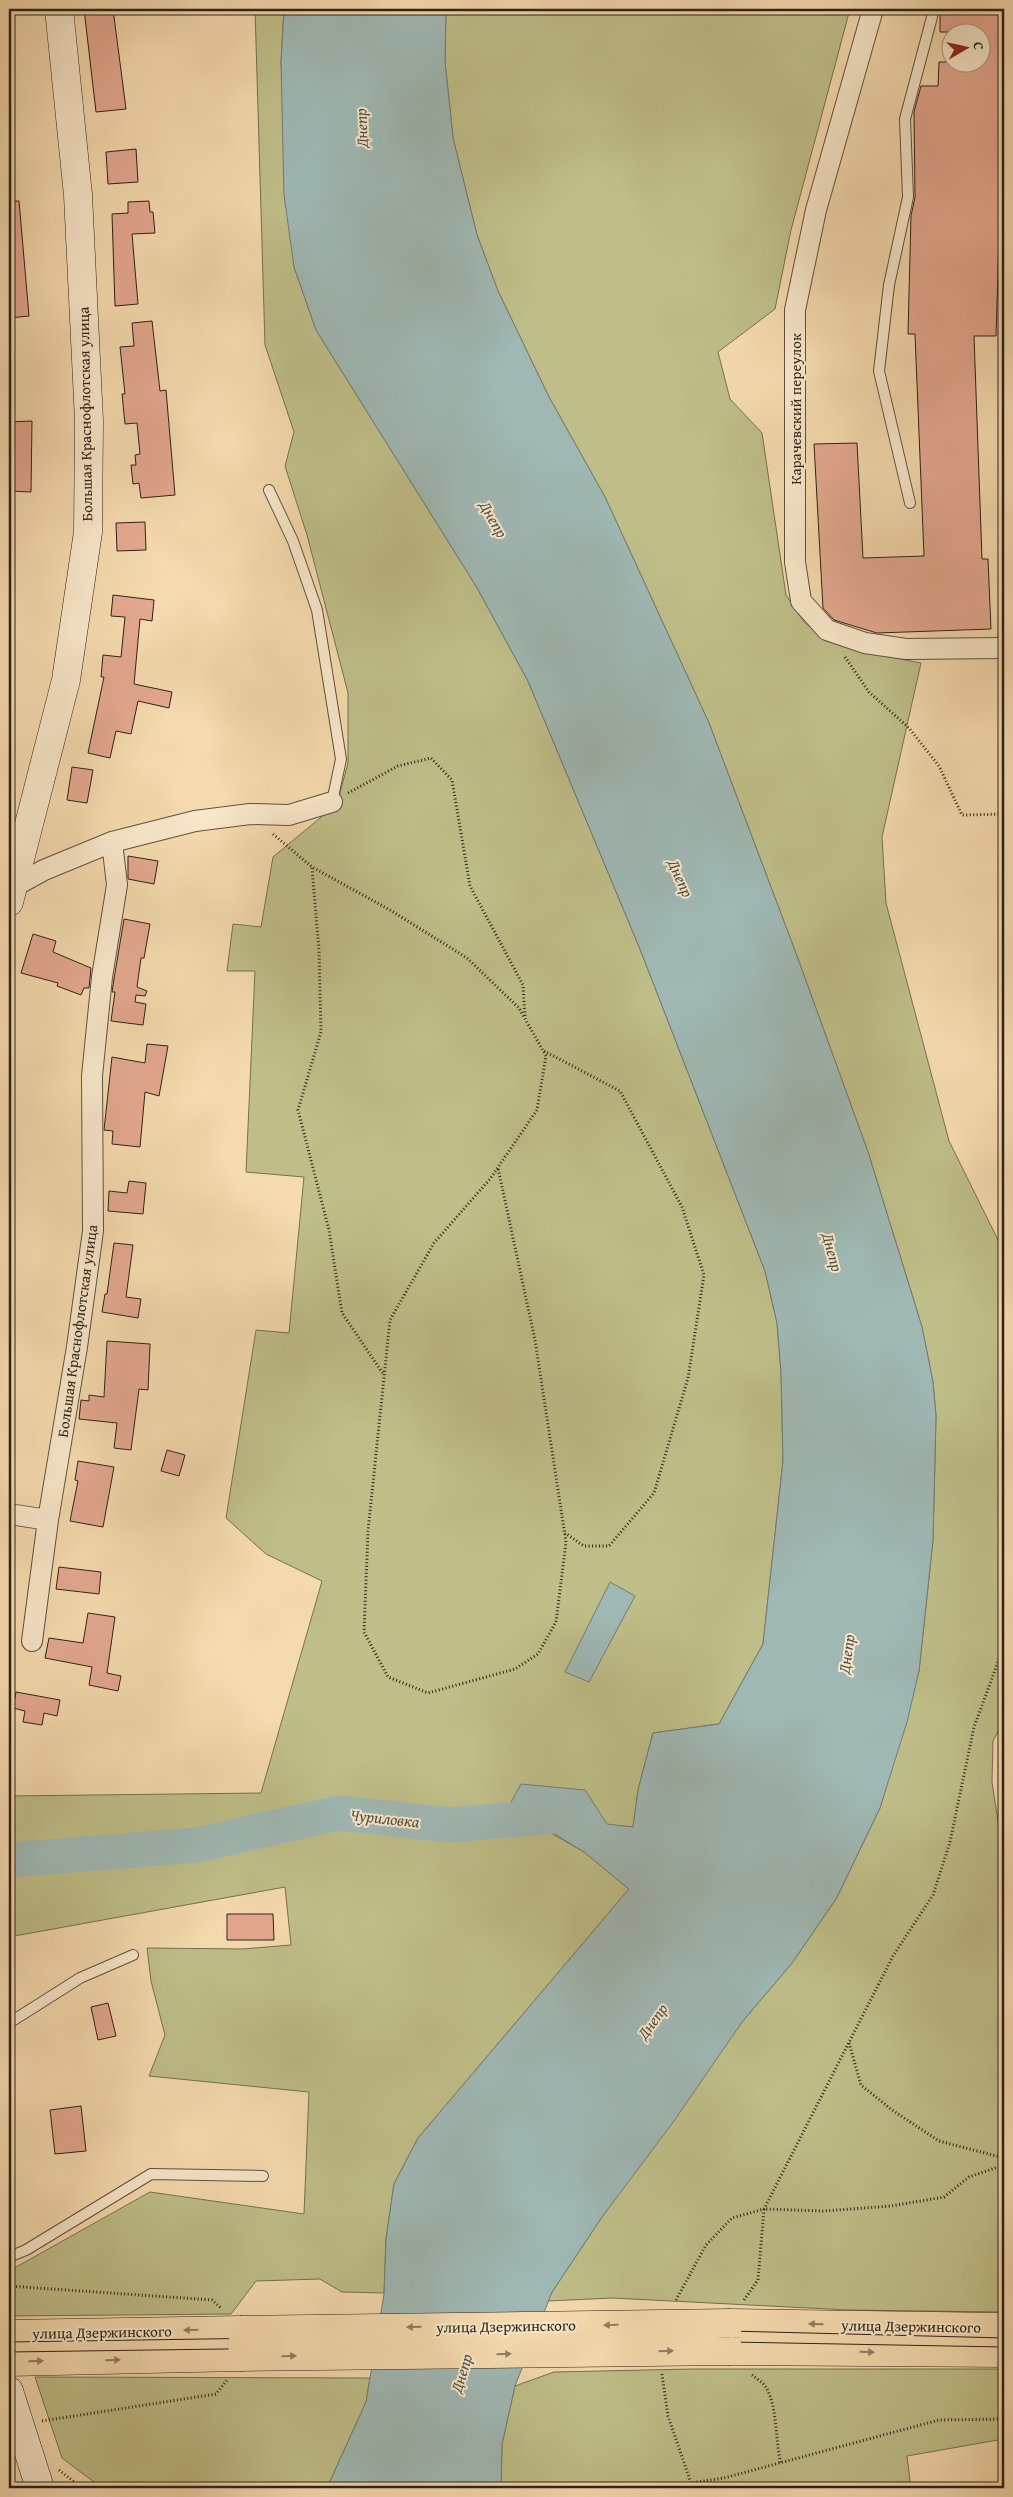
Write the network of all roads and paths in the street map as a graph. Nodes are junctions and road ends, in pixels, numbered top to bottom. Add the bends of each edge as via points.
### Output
1 (59, 9) edge
2 (873, 9) edge
3 (932, 9) edge
4 (269, 490) dead end
5 (910, 503) dead end
6 (827, 630) junction
7 (1004, 642) edge
8 (332, 802) junction
9 (250, 814) junction
10 (1004, 814) edge
11 (112, 842) junction
12 (312, 867) junction
13 (11, 895) edge
14 (525, 1019) junction
15 (543, 1051) junction
16 (498, 1168) junction
17 (384, 1376) junction
18 (9, 1514) edge
19 (48, 1520) junction
20 (565, 1533) junction
21 (32, 1641) dead end
22 (1004, 1646) edge
23 (133, 1955) dead end
24 (9, 2023) edge
25 (848, 2042) junction
26 (1004, 2158) edge
27 (1004, 2165) edge
28 (263, 2176) dead end
29 (764, 2209) junction
30 (9, 2257) edge
31 (9, 2286) edge
32 (212, 2300) dead end
33 (672, 2306) dead end
34 (736, 2313) junction
35 (1004, 2327) edge
36 (9, 2334) edge
37 (1004, 2353) edge
38 (9, 2362) edge
39 (663, 2366) dead end
40 (766, 2387) dead end
41 (9, 2391) edge
42 (216, 2394) dead end
43 (1004, 2419) edge
44 (37, 2422) dead end
45 (781, 2464) junction
46 (48, 2478) edge
47 (82, 2488) edge

1 - 13 main road, Большая Краснофлотская улица via 78,194 89,421 88,532 66,680
2 - 6 street, Карачевский переулок via 816,210 795,310 795,562 801,601
3 - 5 lane via 905,119 908,197 889,285 878,371
4 - 8 lane via 293,541 317,610 341,759
6 - 7 street, Карачевский переулок via 865,643 906,649
6 - 10 path via 869,692 909,728 939,766 962,815
8 - 9 street via 289,815
8 - 14 path via 398,766 431,758 452,780 470,886 523,985
9 - 11 street via 195,821
9 - 12 path
11 - 13 street via 44,870
11 - 19 street, Большая Краснофлотская улица via 117,885 102,977 92,1076 93,1231 78,1347
12 - 14 path via 467,958 519,1008
12 - 17 path via 321,1032 298,1110 329,1230 342,1313
14 - 15 path
15 - 16 path via 546,1056 537,1110
15 - 20 path via 620,1091 682,1207 704,1275 688,1378 654,1493 608,1546 584,1546
16 - 17 path via 434,1243 390,1320
16 - 20 path via 535,1340
17 - 20 path via 368,1531 364,1632 388,1677 428,1693 515,1669 538,1654 556,1622
18 - 19 street
19 - 21 street, Большая Краснофлотская улица
22 - 25 path via 974,1727 950,1842 932,1895 893,1956
23 - 24 lane via 80,1978
25 - 26 path via 861,2085 892,2110 939,2141
25 - 29 path
27 - 29 path via 969,2178 944,2198 822,2211
28 - 30 lane via 151,2174 26,2250
29 - 33 path via 732,2218 706,2245
29 - 34 path via 758,2280
31 - 32 path
35 -> 34 main road, улица Дзержинского
34 -> 36 main road, улица Дзержинского, bridge via 240,2330
38 -> 37 main road, улица Дзержинского, bridge via 730,2351
39 - 45 path via 668,2416 691,2483
40 - 45 path via 773,2404
41 - 46 main road
42 - 44 path
43 - 45 path via 939,2420
46 - 47 path

